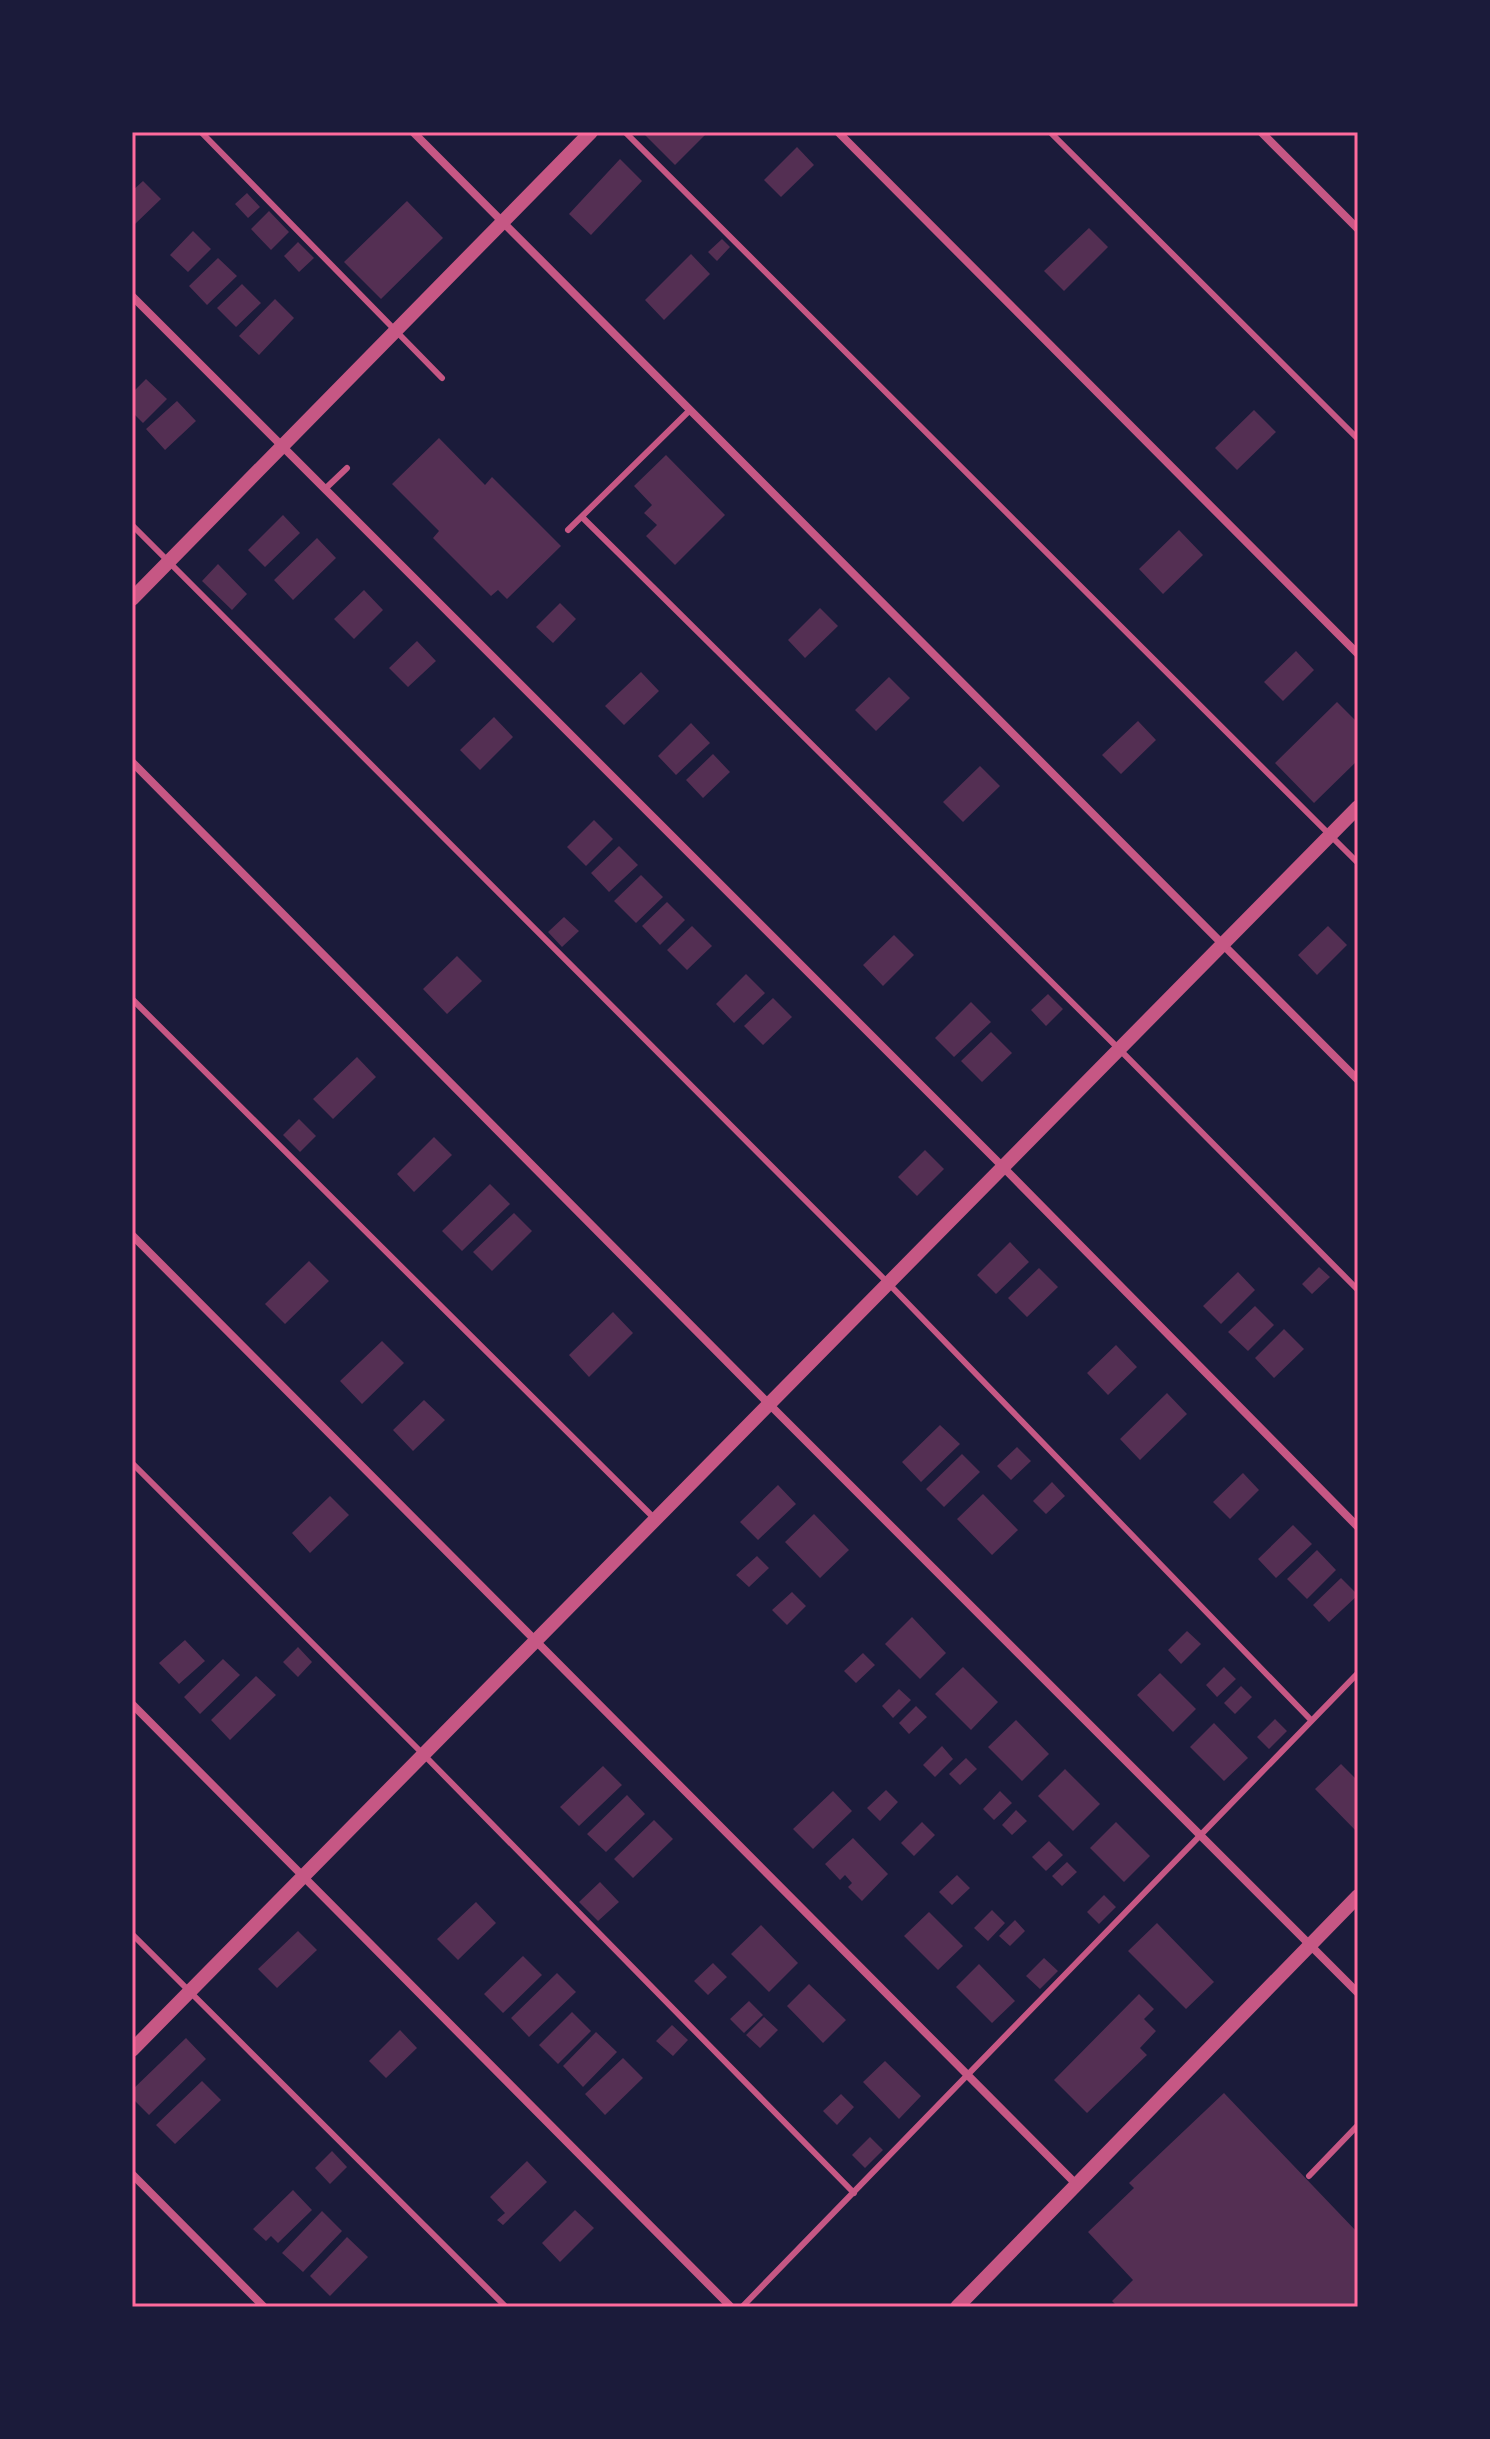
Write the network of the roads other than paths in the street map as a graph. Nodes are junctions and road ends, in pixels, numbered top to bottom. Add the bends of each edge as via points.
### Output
1 (201, 132) edge
2 (413, 132) edge
3 (591, 132) edge
4 (625, 132) edge
5 (838, 132) edge
6 (1050, 132) edge
7 (1261, 132) edge
8 (502, 222) junction
9 (1358, 229) edge
10 (132, 296) edge
11 (397, 329) junction
12 (442, 378) dead end
13 (690, 410) junction
14 (1358, 439) edge
15 (282, 446) junction
16 (629, 456) dead end
17 (636, 463) junction
18 (347, 468) dead end
19 (325, 489) junction
20 (582, 517) junction
21 (132, 525) edge
22 (568, 530) dead end
23 (169, 561) junction
24 (132, 599) edge
25 (1358, 654) edge
26 (132, 762) edge
27 (1358, 807) edge
28 (1330, 835) junction
29 (1358, 863) edge
30 (1223, 944) junction
31 (132, 999) edge
32 (1119, 1049) junction
33 (1358, 1080) edge
34 (1002, 1166) junction
35 (132, 1235) edge
36 (888, 1283) junction
37 (1358, 1290) edge
38 (769, 1404) junction
39 (132, 1463) edge
40 (656, 1519) junction
41 (1358, 1527) edge
42 (536, 1640) junction
43 (1358, 1673) edge
44 (132, 1704) edge
45 (1311, 1720) junction
46 (423, 1754) junction
47 (1202, 1836) junction
48 (303, 1877) junction
49 (1358, 1896) edge
50 (132, 1934) edge
51 (1310, 1945) junction
52 (189, 1992) junction
53 (1358, 1993) edge
54 (132, 2050) edge
55 (968, 2076) junction
56 (1358, 2125) edge
57 (132, 2174) edge
58 (1309, 2176) dead end
59 (1077, 2185) junction
60 (854, 2193) junction
61 (264, 2307) edge
62 (506, 2307) edge
63 (731, 2307) edge
64 (742, 2307) edge
65 (957, 2307) edge

1 - 11 lane
2 - 8 street
3 - 8 street
4 - 28 lane
5 - 25 street
6 - 14 lane
7 - 9 street
8 - 11 street
8 - 13 street
10 - 15 street
11 - 12 lane
11 - 15 street
13 - 17 lane
13 - 30 street
15 - 19 street
15 - 23 street
16 - 17 lane
17 - 20 lane
18 - 19 lane
19 - 34 street
20 - 22 lane
20 - 32 lane
21 - 23 lane
23 - 24 street
23 - 36 lane
26 - 38 street
27 - 28 street
28 - 29 lane
28 - 30 street
30 - 32 street
30 - 33 street
31 - 40 lane
32 - 34 street
32 - 37 lane
34 - 36 street
34 - 41 street
35 - 42 street
36 - 38 street
36 - 45 lane
38 - 40 street
38 - 47 street
39 - 46 lane
40 - 42 street
42 - 46 street
42 - 55 street
43 - 45 lane
44 - 48 street
45 - 47 lane
46 - 48 street
46 - 60 lane
47 - 51 street
47 - 55 lane
48 - 52 street
48 - 63 street
49 - 51 street
50 - 52 lane
51 - 53 street
51 - 59 street
52 - 54 street
52 - 62 lane
55 - 59 street
55 - 60 lane
56 - 58 lane
57 - 61 street
59 - 65 street
60 - 64 lane

